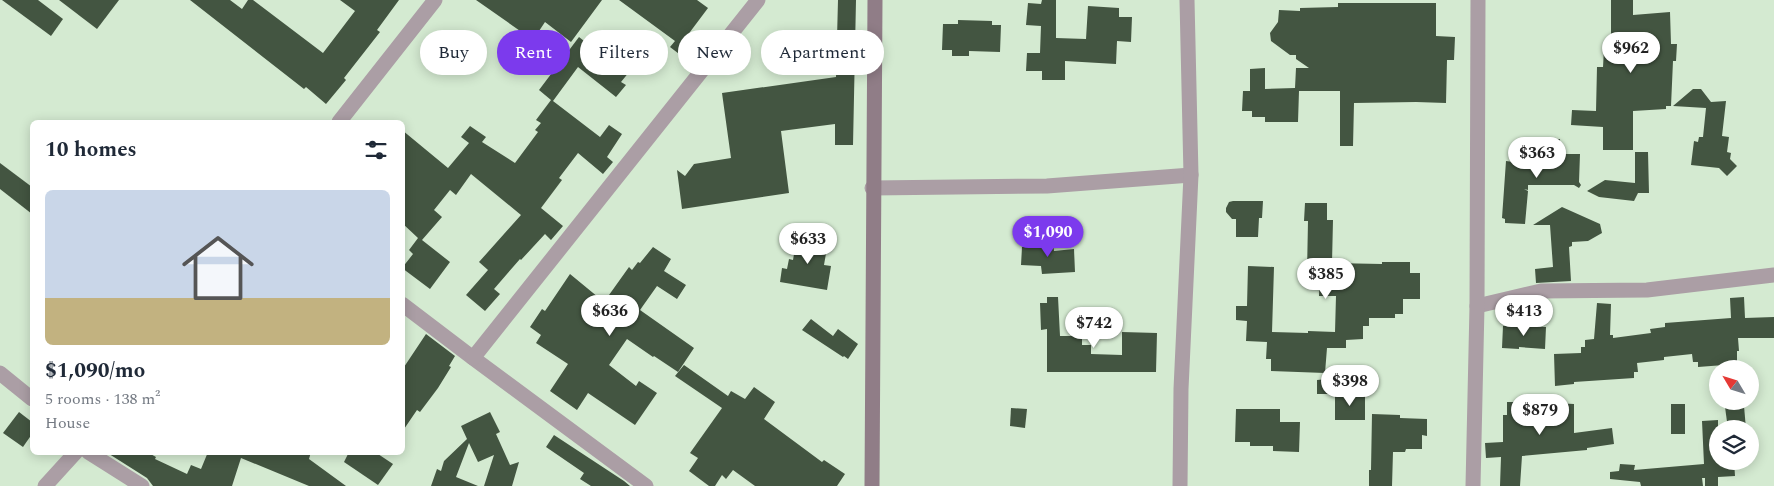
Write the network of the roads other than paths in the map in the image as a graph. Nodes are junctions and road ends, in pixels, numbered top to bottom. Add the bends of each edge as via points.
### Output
1 (435, 0) edge
2 (758, 0) edge
3 (874, 0) edge
4 (1188, 0) edge
5 (1478, 0) edge
6 (341, 120) edge
7 (1191, 175) junction
8 (872, 188) junction
9 (1774, 275) edge
10 (405, 306) edge
11 (1477, 306) junction
12 (473, 358) junction
13 (0, 373) edge
14 (30, 397) edge
15 (73, 455) edge
16 (93, 455) edge
17 (45, 486) edge
18 (142, 486) edge
19 (646, 486) edge
20 (872, 486) edge
21 (1180, 486) edge
22 (1473, 486) edge

1 - 6 street
2 - 12 street
3 - 8 street
4 - 7 street
5 - 11 street
7 - 8 street via 1046,186
7 - 21 street
8 - 20 street
9 - 11 street via 1647,290 1541,291
10 - 12 street
11 - 22 street
12 - 19 street
13 - 14 street
15 - 17 street
16 - 18 street

